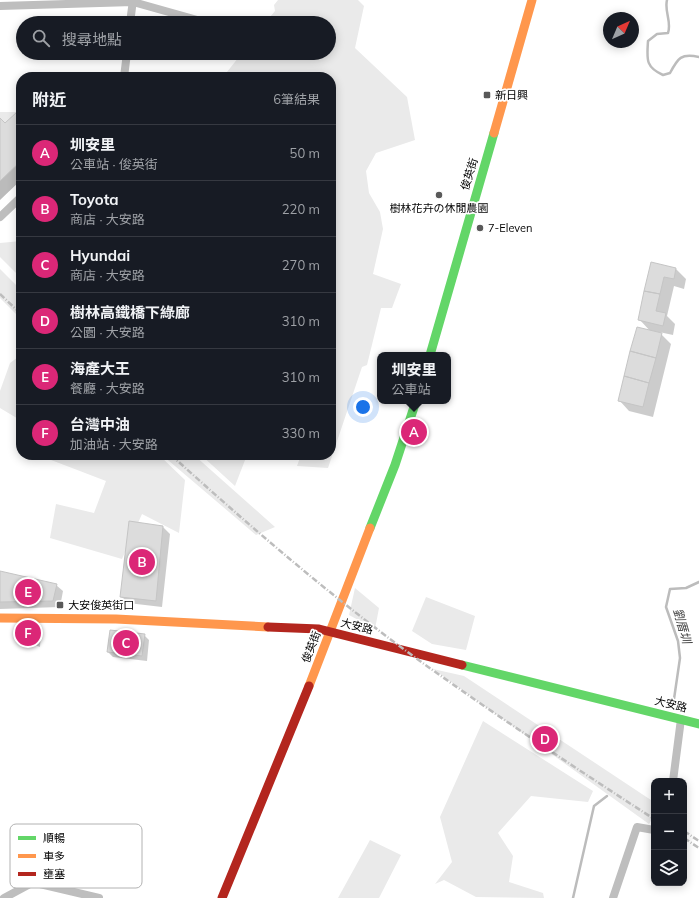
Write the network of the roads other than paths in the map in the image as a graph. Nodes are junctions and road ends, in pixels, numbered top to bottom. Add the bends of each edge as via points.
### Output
1 (532, 0) edge
2 (133, 1) edge
3 (0, 6) edge
4 (131, 16) edge
5 (184, 16) edge
6 (126, 60) edge
7 (125, 72) edge
8 (16, 201) edge
9 (0, 217) edge
10 (431, 352) edge
11 (415, 404) edge
12 (0, 618) edge
13 (330, 631) junction
14 (681, 719) junction
15 (699, 724) edge
16 (673, 778) edge
17 (651, 829) edge
18 (23, 888) edge
19 (57, 888) edge
20 (4, 898) edge
21 (99, 898) edge
22 (222, 898) edge
23 (613, 898) edge

1 - 10 street, 俊英街
2 - 3 street
2 - 4 street
2 - 5 street
6 - 7 street
8 - 9 street
11 - 13 street, 俊英街 via 395,465
12 - 13 street, 大安路 via 124,619
13 - 14 street, 大安路
13 - 22 street, 俊英街 via 286,746
14 - 15 street, 大安路
14 - 16 street
17 - 23 street via 637,827
18 - 20 street
19 - 21 street

